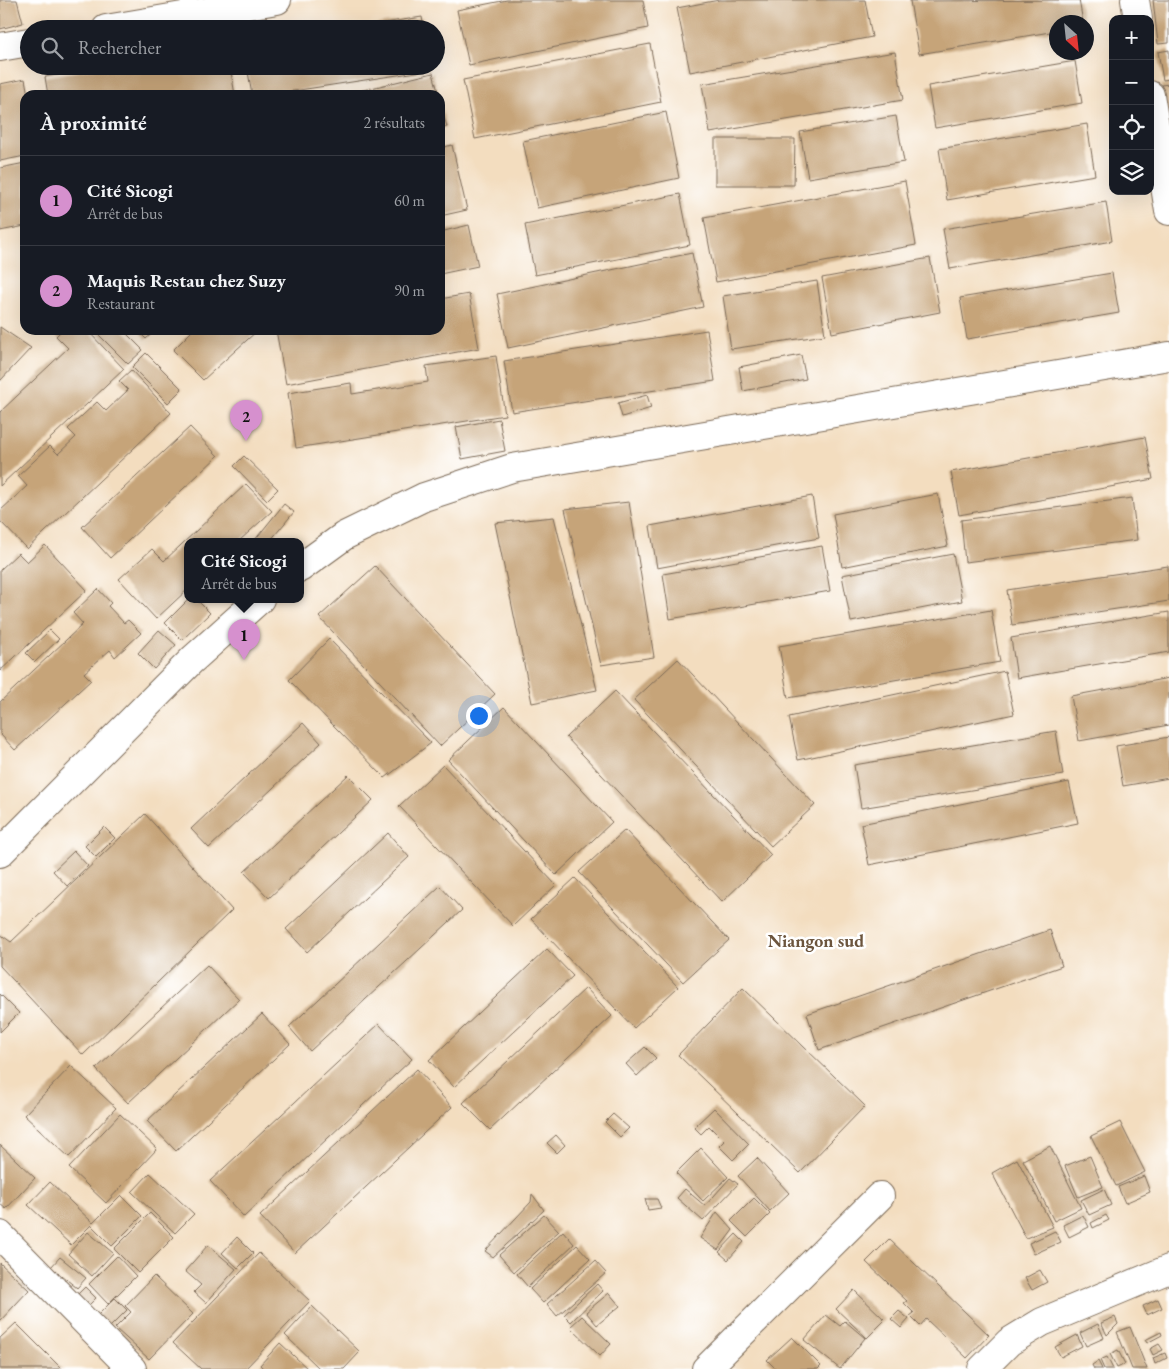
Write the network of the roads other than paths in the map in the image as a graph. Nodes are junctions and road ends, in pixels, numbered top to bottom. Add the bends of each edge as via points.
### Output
1 (277, 0) edge
2 (1135, 0) edge
3 (1137, 15) edge
4 (159, 20) edge
5 (20, 44) edge
6 (0, 47) edge
7 (1152, 105) edge
8 (1169, 211) edge
9 (1169, 356) edge
10 (304, 565) edge
11 (256, 603) edge
12 (0, 853) edge
13 (880, 1196) dead end
14 (0, 1235) edge
15 (1169, 1269) edge
16 (132, 1369) edge
17 (706, 1369) edge
18 (982, 1369) edge

1 - 4 street
2 - 3 street
5 - 6 street
7 - 8 street
9 - 10 street via 512,468 424,497 344,536
11 - 12 street via 192,660
13 - 17 street
14 - 16 street
15 - 18 street via 1042,1322 1009,1342

